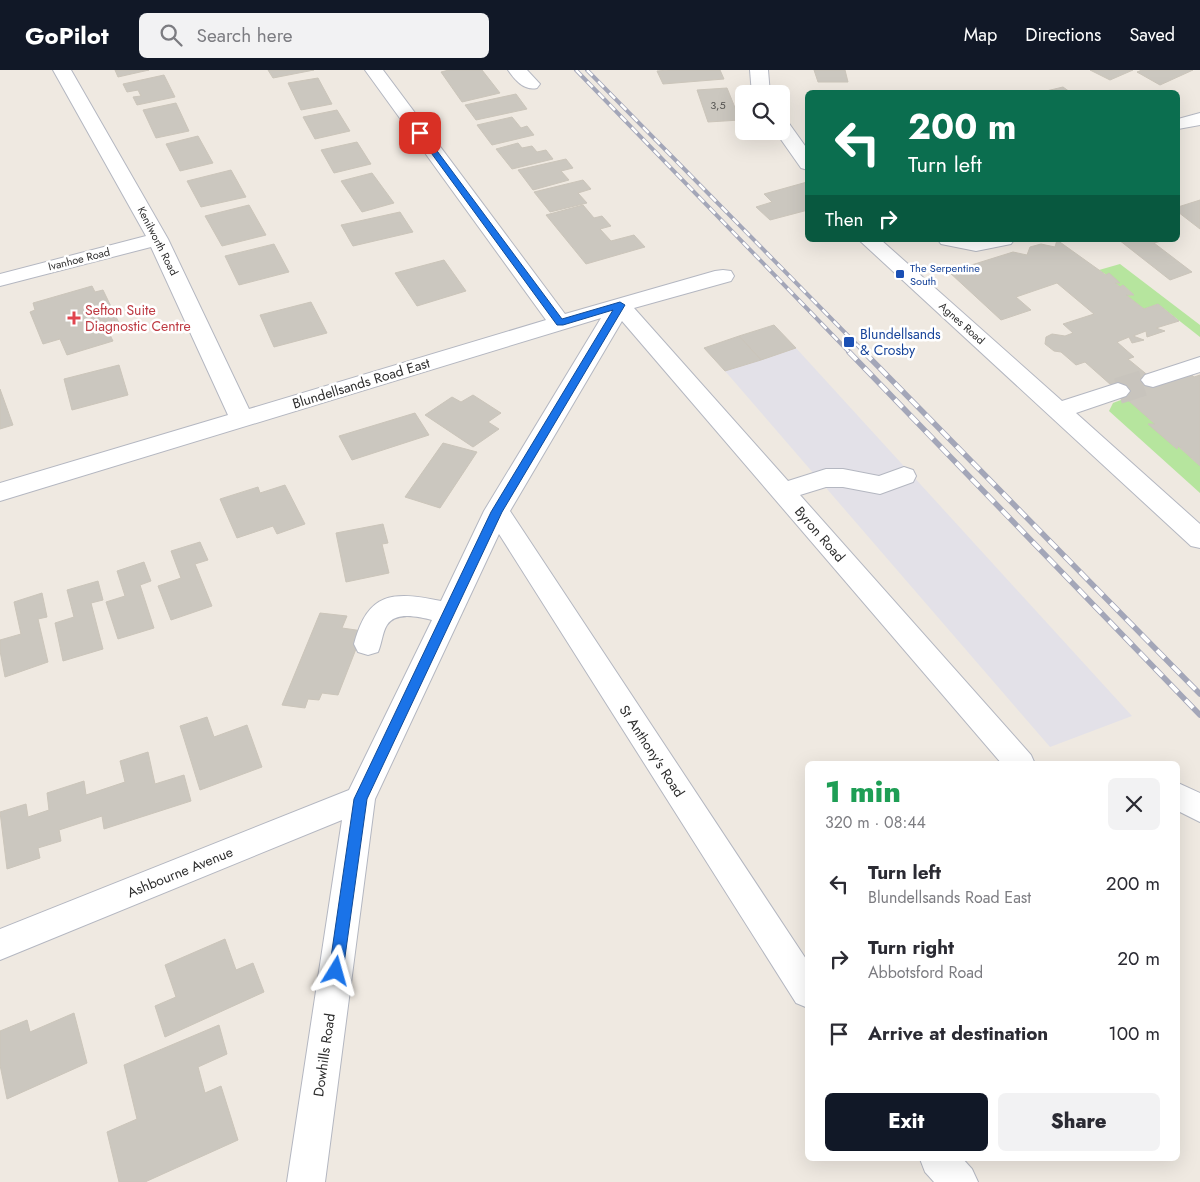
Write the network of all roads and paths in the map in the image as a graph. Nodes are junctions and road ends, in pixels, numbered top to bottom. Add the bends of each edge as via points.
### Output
1 (62, 70) edge
2 (374, 70) edge
3 (517, 70) edge
4 (759, 70) edge
5 (531, 84) dead end
6 (760, 85) edge
7 (1200, 119) edge
8 (1180, 124) edge
9 (790, 139) edge
10 (805, 160) edge
11 (158, 239) junction
12 (871, 242) edge
13 (954, 242) edge
14 (996, 242) edge
15 (723, 276) dead end
16 (0, 280) edge
17 (620, 305) junction
18 (560, 323) junction
19 (1200, 364) edge
20 (1153, 380) tunnel mouth
21 (1118, 391) tunnel mouth
22 (1058, 412) junction
23 (242, 419) junction
24 (904, 476) dead end
25 (0, 492) edge
26 (784, 492) junction
27 (497, 512) junction
28 (1200, 539) edge
29 (449, 613) junction
30 (368, 644) dead end
31 (1017, 761) edge
32 (1180, 797) edge
33 (360, 799) junction
34 (1200, 809) edge
35 (0, 945) edge
36 (805, 987) edge
37 (940, 1161) edge
38 (306, 1182) edge
39 (959, 1182) edge

1 - 11 street, Kenilworth Road
2 - 18 street
3 - 5 street
4 - 6 street
7 - 8 street
9 - 10 street
11 - 16 street, Ivanhoe Road
11 - 23 street, Kenilworth Road
12 - 22 street, Agnes Road
13 - 14 street via 964,245
15 - 17 street, Blundellsands Road East
17 - 18 street, Blundellsands Road East
17 - 26 street, Byron Road
17 - 27 street, Dowhills Road
18 - 23 street, Blundellsands Road East
19 - 20 street
21 - 22 street
22 - 28 street
23 - 25 street, Blundellsands Road East
24 - 26 street via 880,485 826,478
26 - 31 street, Byron Road
27 - 29 street, Dowhills Road
27 - 36 street, St Anthony's Road
29 - 30 street via 406,606 389,609 377,618
29 - 33 street, Dowhills Road
32 - 34 street
33 - 35 street, Ashbourne Avenue
33 - 38 street, Dowhills Road
37 - 39 street

